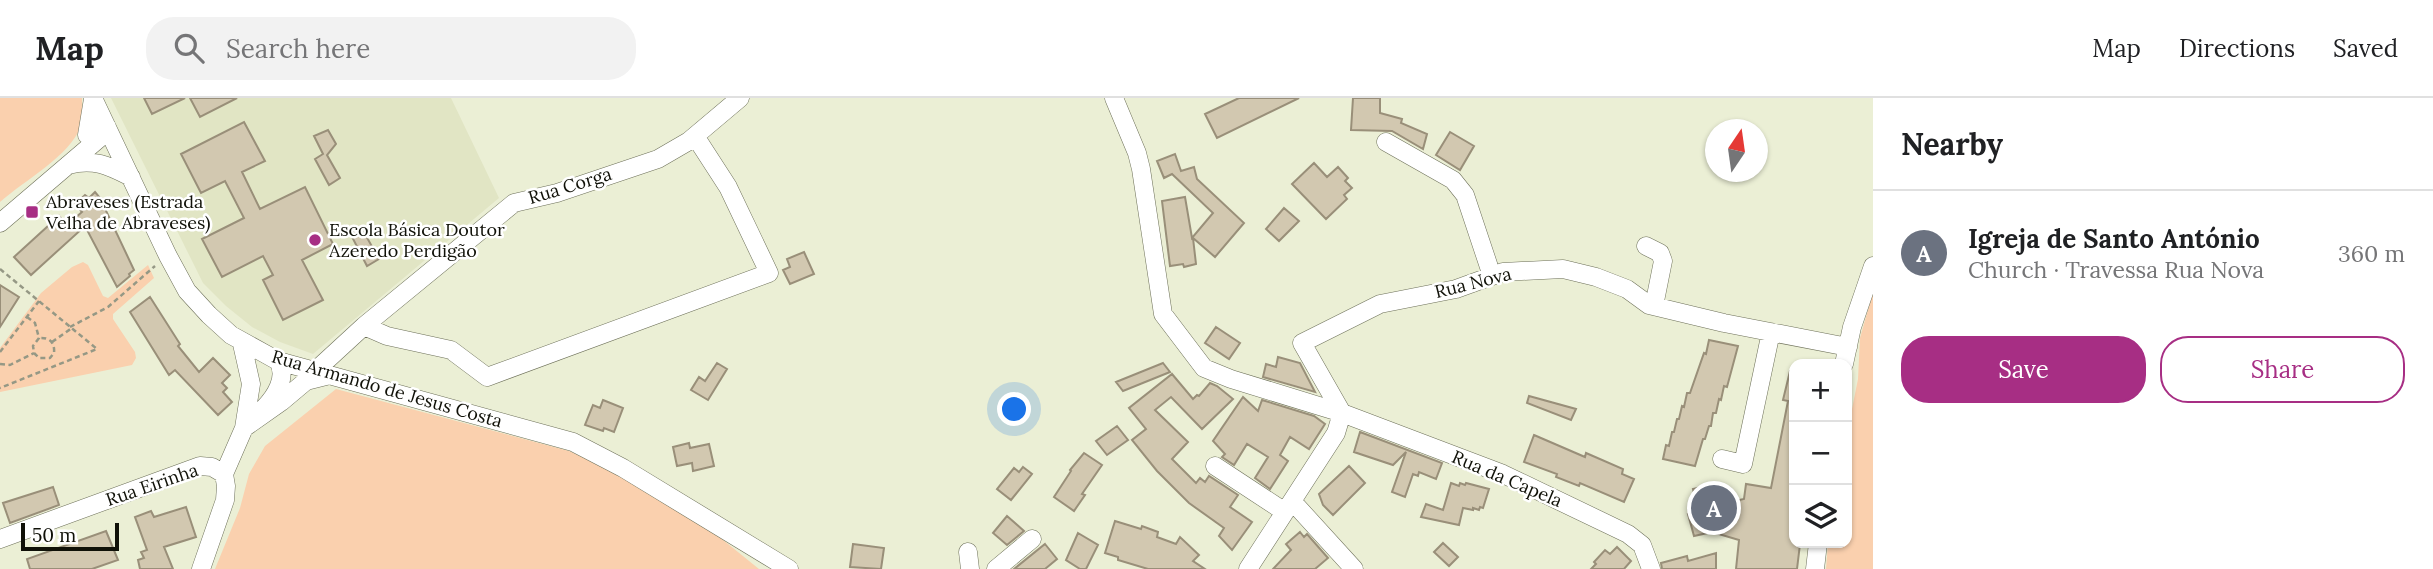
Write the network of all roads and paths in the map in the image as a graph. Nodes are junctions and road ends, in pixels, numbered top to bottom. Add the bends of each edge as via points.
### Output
1 (740, 98) edge
2 (1114, 98) edge
3 (93, 99) edge
4 (107, 127) junction
5 (87, 135) junction
6 (695, 136) junction
7 (1386, 142) dead end
8 (65, 166) junction
9 (131, 177) junction
10 (0, 223) edge
11 (1646, 246) dead end
12 (168, 256) junction
13 (1873, 266) edge
14 (0, 269) edge
15 (1492, 276) junction
16 (39, 301) junction
17 (1654, 306) junction
18 (27, 317) junction
19 (364, 326) junction
20 (71, 327) junction
21 (1771, 332) junction
22 (40, 338) junction
23 (52, 342) junction
24 (242, 344) junction
25 (0, 352) edge
26 (34, 353) junction
27 (1846, 356) edge
28 (278, 362) junction
29 (0, 365) edge
30 (322, 374) junction
31 (0, 388) edge
32 (1342, 413) junction
33 (244, 428) junction
34 (1722, 459) dead end
35 (1215, 466) dead end
36 (224, 474) junction
37 (1288, 507) junction
38 (0, 539) edge
39 (1031, 539) dead end
40 (1817, 548) edge
41 (201, 569) edge
42 (789, 569) edge
43 (996, 569) edge
44 (1248, 569) edge
45 (1354, 569) edge
46 (1651, 569) edge
47 (1815, 569) edge

1 - 6 street, Rua Corga
2 - 32 street, Rua da Capela via 1141,169 1163,314 1204,368
3 - 4 street, Rua Armando de Jesus Costa
3 - 5 street
4 - 5 street via 95,128
4 - 8 street
4 - 9 street, Rua Armando de Jesus Costa
5 - 8 street
6 - 19 street, Rua Corga via 658,159 514,203
6 - 19 street via 728,187 769,273 487,377 451,350 387,336
7 - 15 street via 1453,180 1465,195
8 - 9 street via 84,161
8 - 10 street
9 - 12 street, Rua Armando de Jesus Costa
11 - 17 street via 1660,253 1664,261
12 - 20 path via 108,307
12 - 24 street, Rua Armando de Jesus Costa via 196,302
13 - 27 street
14 - 16 path
15 - 17 street, Rua Nova via 1563,270 1627,289
15 - 32 street, Rua Nova via 1456,289 1380,304 1303,343
16 - 18 path
16 - 20 path
17 - 21 street, Rua Nova
18 - 22 path via 35,323
18 - 25 path
19 - 30 street, Rua Corga
20 - 23 path
20 - 31 path via 97,349
21 - 27 street, Rua Nova
21 - 34 street via 1743,464
22 - 23 path
22 - 26 path via 33,346
23 - 26 path via 52,357 39,359
24 - 28 street, Rua Armando de Jesus Costa
24 - 33 street via 251,384
26 - 29 path
28 - 30 street, Rua Armando de Jesus Costa
28 - 33 street via 282,372 272,400
30 - 33 street, Rua Corga
30 - 42 street, Rua Armando de Jesus Costa via 573,442
32 - 37 street via 1336,433
32 - 46 street, Rua da Capela via 1503,474 1628,534 1642,545
33 - 36 street
35 - 37 street
36 - 38 street, Rua Eirinha via 200,466
36 - 41 street via 225,500
37 - 44 street
37 - 45 street
39 - 43 street
40 - 47 street

